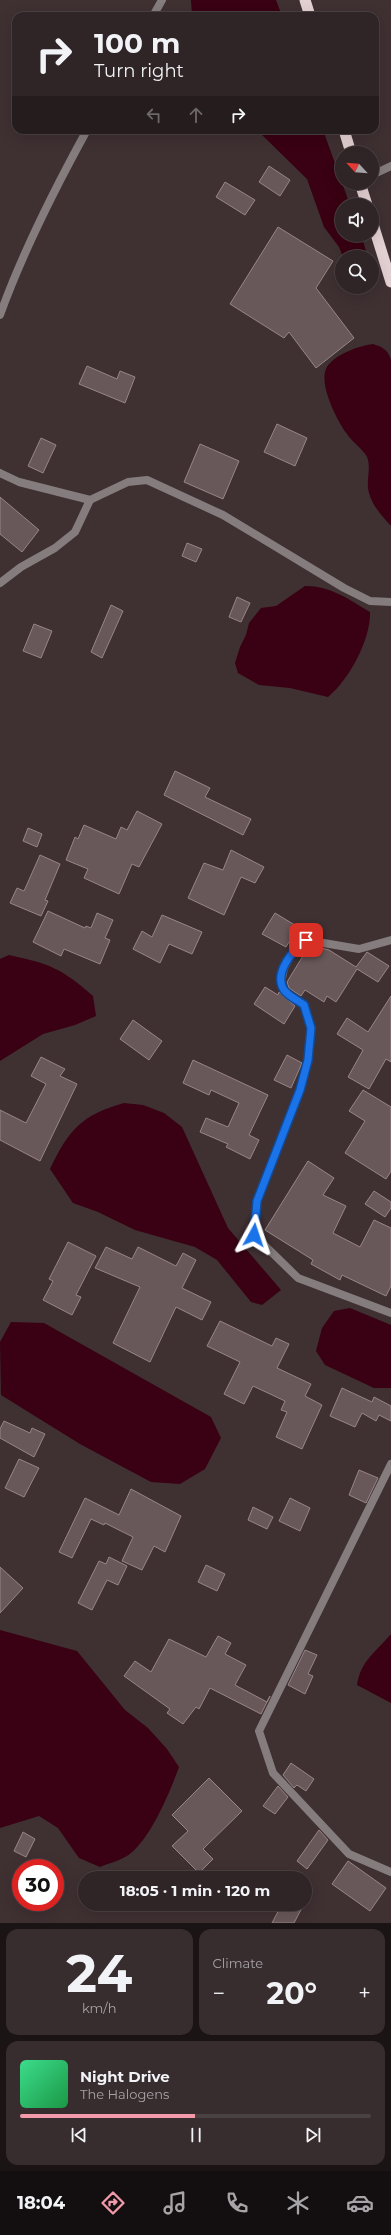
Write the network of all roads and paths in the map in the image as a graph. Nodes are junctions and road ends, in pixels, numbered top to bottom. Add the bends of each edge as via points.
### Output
1 (162, 0) edge
2 (305, 0) edge
3 (155, 12) edge
4 (309, 12) edge
5 (84, 134) edge
6 (345, 134) edge
7 (349, 146) edge
8 (391, 166) edge
9 (379, 172) edge
10 (378, 242) edge
11 (391, 282) edge
12 (0, 315) edge
13 (0, 473) edge
14 (90, 500) junction
15 (0, 583) edge
16 (391, 602) edge
17 (391, 940) edge
18 (391, 1313) edge
19 (391, 1464) edge
20 (391, 1872) edge

1 - 3 street
2 - 4 highway
5 - 12 street via 24,256
6 - 7 highway
8 - 9 street
10 - 11 highway
13 - 14 street via 19,482
14 - 15 street via 75,532
14 - 16 street via 128,482 146,480 223,515 370,601
17 - 18 street via 359,949 306,940 294,949 284,968 281,983 285,992 304,1005 311,1028 309,1052 300,1090 257,1201 254,1235 298,1278
19 - 20 street via 259,1731 273,1773 349,1854

